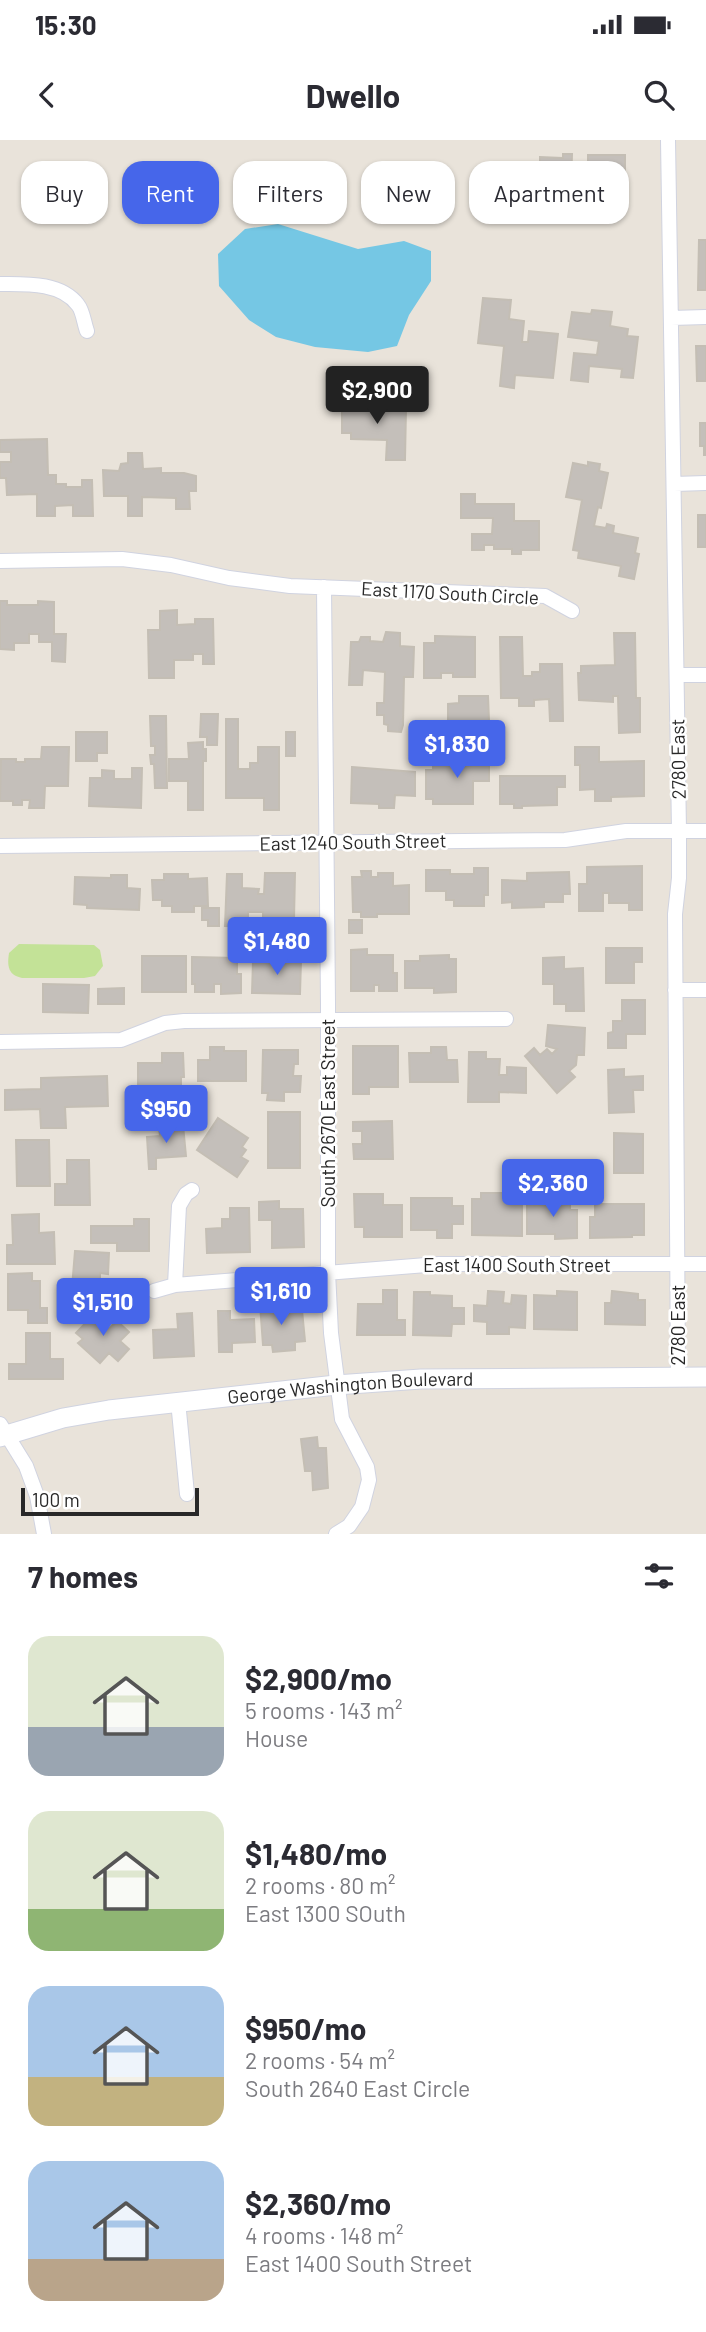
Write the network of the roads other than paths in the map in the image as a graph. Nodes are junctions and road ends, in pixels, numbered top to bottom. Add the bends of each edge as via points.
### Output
1 (668, 140) edge
2 (0, 284) edge
3 (706, 317) edge
4 (671, 318) junction
5 (87, 331) dead end
6 (706, 483) edge
7 (674, 484) junction
8 (0, 561) edge
9 (324, 587) junction
10 (572, 611) dead end
11 (677, 675) junction
12 (706, 675) edge
13 (679, 831) junction
14 (706, 831) edge
15 (326, 843) junction
16 (0, 846) edge
17 (675, 990) junction
18 (706, 990) edge
19 (328, 1019) junction
20 (506, 1019) dead end
21 (0, 1042) edge
22 (192, 1190) dead end
23 (678, 1264) junction
24 (706, 1264) edge
25 (328, 1272) junction
26 (175, 1285) junction
27 (154, 1291) dead end
28 (678, 1377) junction
29 (706, 1377) edge
30 (336, 1385) junction
31 (178, 1401) junction
32 (2, 1432) edge
33 (187, 1494) dead end
34 (44, 1534) edge
35 (336, 1534) edge

1 - 4 street, 2780 East
2 - 5 street via 45,286 63,292 79,305
3 - 4 street
4 - 7 street, 2780 East
6 - 7 street
7 - 11 street, 2780 East
8 - 9 street, East 1170 South Circle via 122,559 241,580
9 - 10 street, East 1170 South Circle via 545,596
9 - 15 street, South 2670 East Street
11 - 12 street
11 - 13 street, 2780 East
13 - 14 street, East 1240 South Street
13 - 15 street, East 1240 South Street via 626,831 565,840
13 - 17 street, 2780 East
15 - 16 street, East 1240 South Street
15 - 19 street, South 2670 East Street
17 - 18 street
17 - 23 street, 2780 East
19 - 20 street
19 - 21 street via 184,1021 165,1023 121,1040
19 - 25 street, South 2670 East Street
22 - 26 street via 179,1206
23 - 24 street, East 1400 South Street
23 - 25 street, East 1400 South Street via 439,1264
23 - 28 street, 2780 East
25 - 26 street, East 1400 South Street
25 - 30 street, South 2670 East Street
26 - 27 street, East 1400 South Street
28 - 29 main road, George Washington Boulevard
28 - 30 main road, George Washington Boulevard via 421,1379
30 - 31 main road, George Washington Boulevard
30 - 35 street, South 2670 East Street via 342,1419 369,1480 362,1507 349,1526
31 - 32 main road, George Washington Boulevard
31 - 33 street
32 - 34 street via 26,1466

